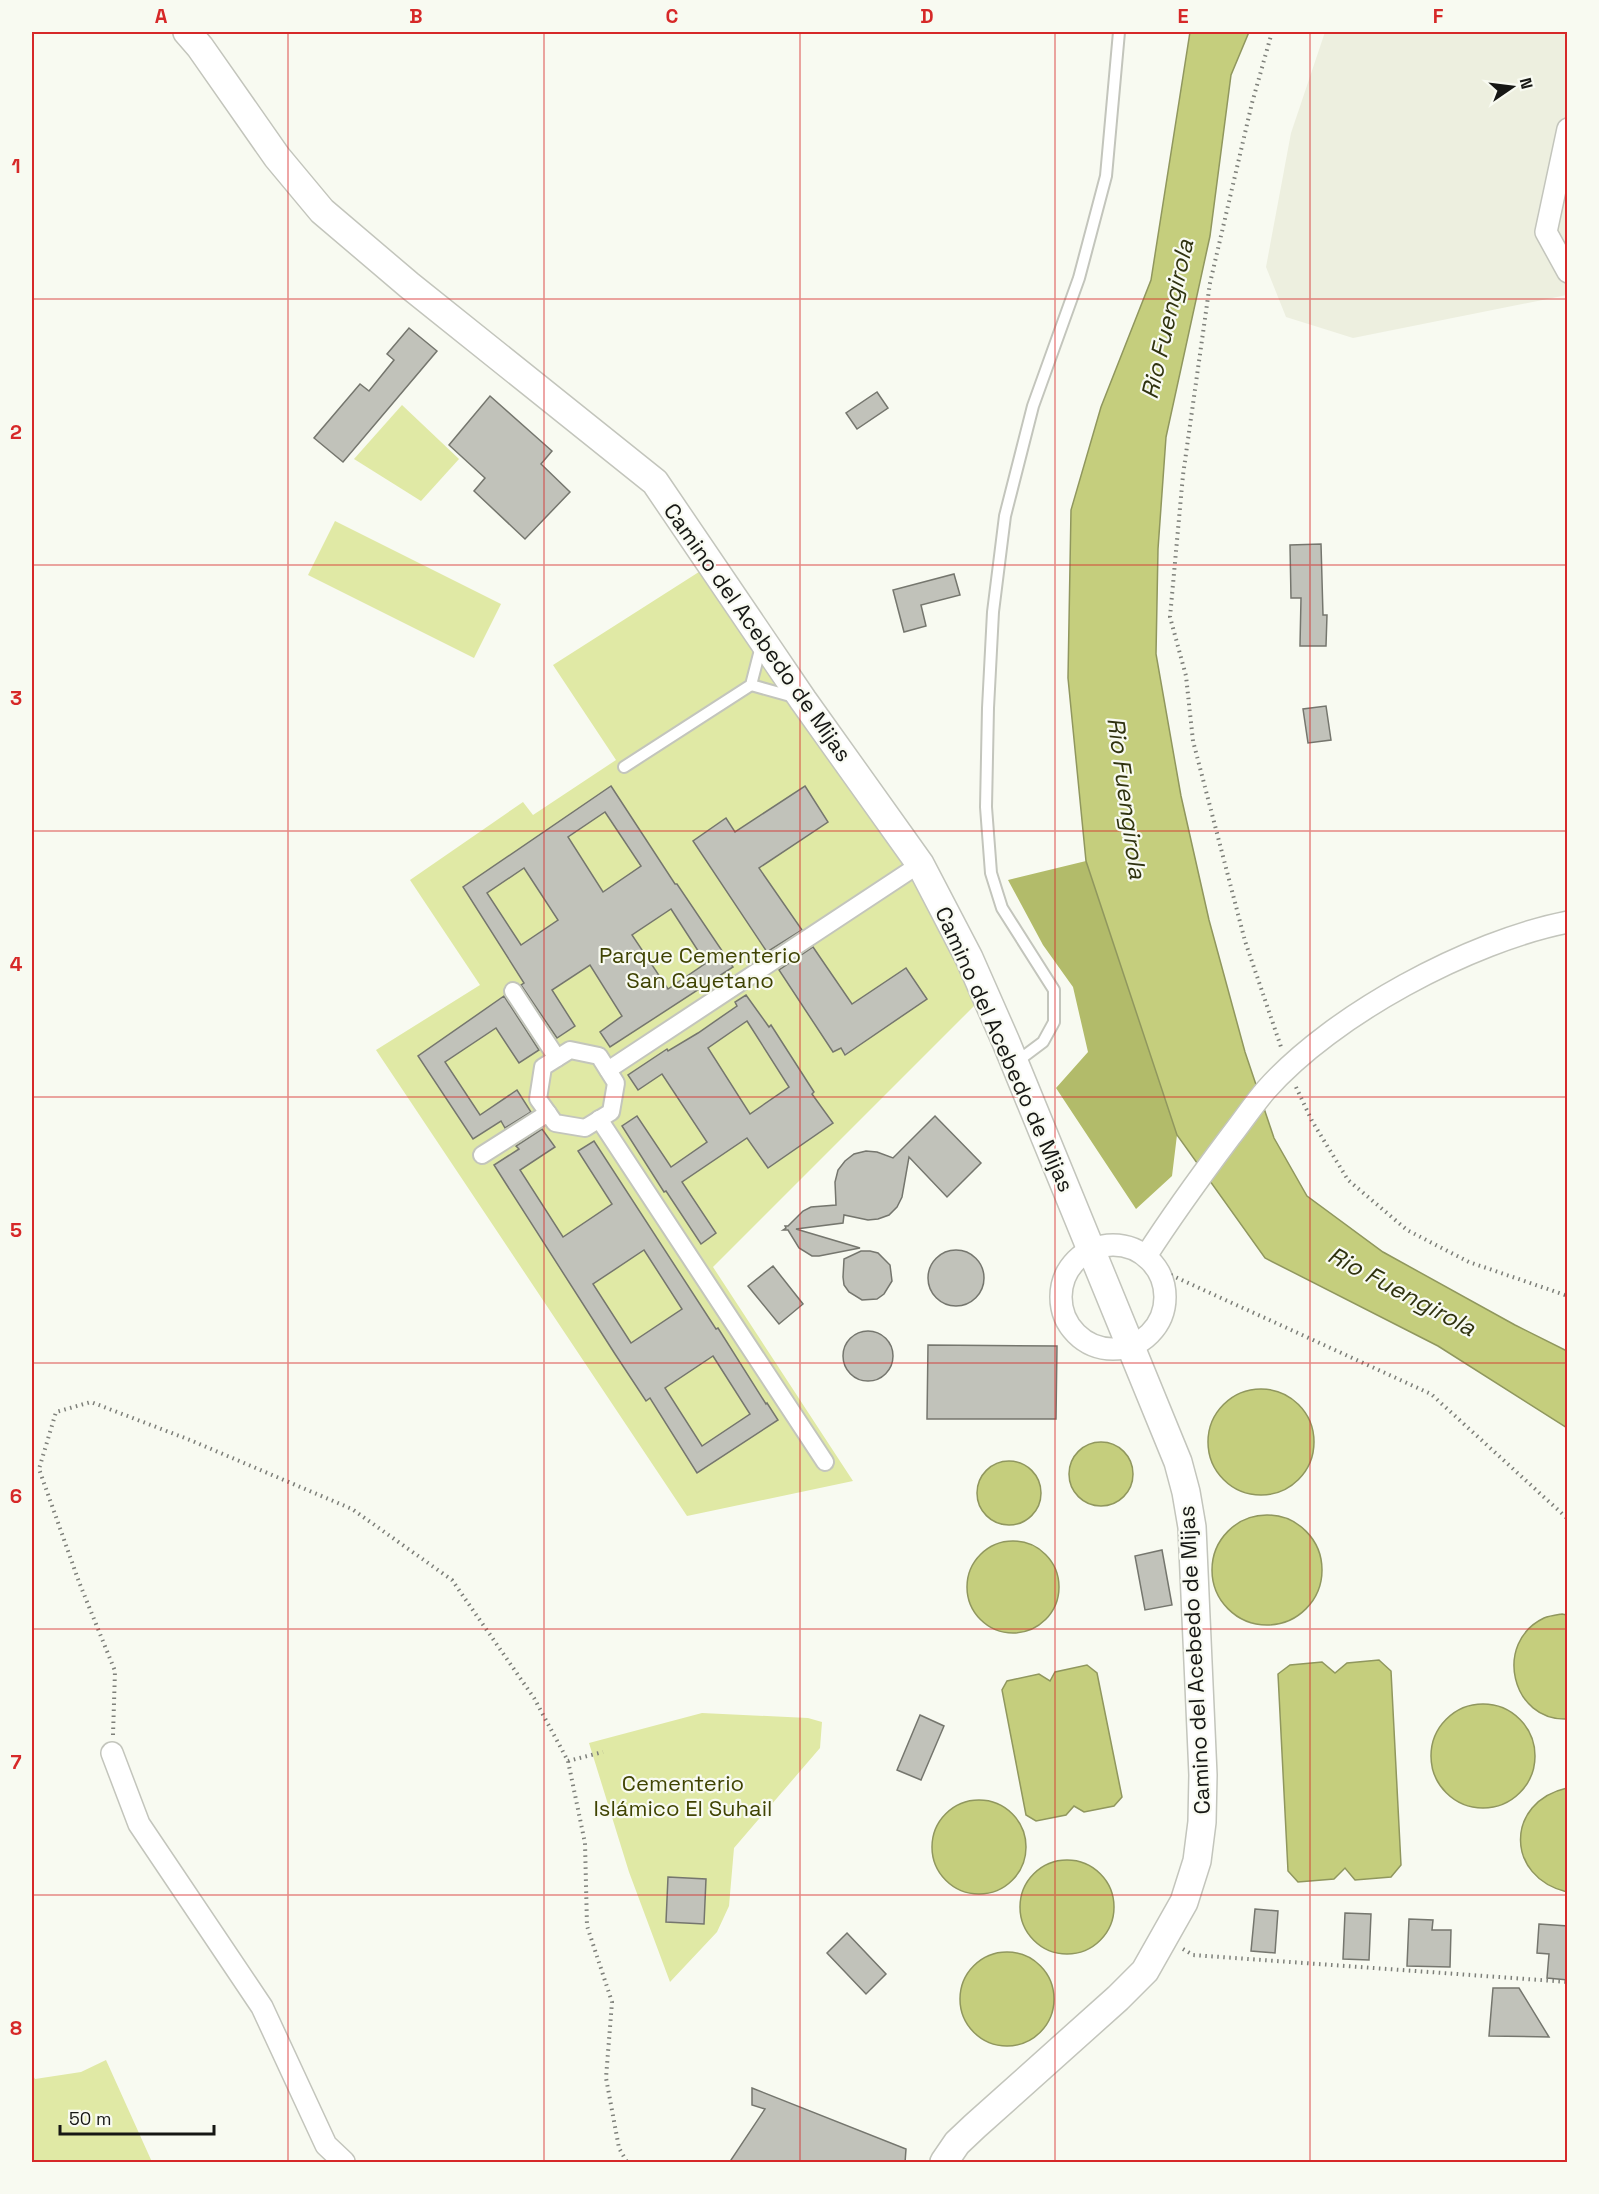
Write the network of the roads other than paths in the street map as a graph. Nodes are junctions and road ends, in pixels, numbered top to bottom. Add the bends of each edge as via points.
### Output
1 (188, 32) edge
2 (1119, 32) edge
3 (1568, 129) edge
4 (1568, 272) edge
5 (762, 640) junction
6 (751, 685) junction
7 (803, 700) junction
8 (624, 767) dead end
9 (920, 864) junction
10 (1568, 922) edge
11 (513, 991) dead end
12 (557, 1058) junction
13 (1015, 1063) junction
14 (608, 1070) junction
15 (548, 1113) junction
16 (598, 1119) junction
17 (482, 1155) dead end
18 (1092, 1249) junction
19 (1152, 1262) junction
20 (1131, 1346) junction
21 (825, 1462) dead end
22 (112, 1753) road end
23 (344, 2163) edge
24 (944, 2163) edge

1 - 5 street, Camino del Acebedo de Mijas via 277,157 322,211 655,482
2 - 13 lane via 1106,176 1078,278 1033,406 1005,516 993,612 986,807 991,873 1002,908 1054,990 1054,1022 1043,1042
3 - 4 street via 1546,232
5 - 6 lane
5 - 7 street, Camino del Acebedo de Mijas
6 - 7 lane
6 - 8 lane
7 - 9 street, Camino del Acebedo de Mijas
9 - 13 street, Camino del Acebedo de Mijas via 969,958
9 - 14 street
10 - 19 street via 1482,948 1430,971 1307,1050 1267,1090 1184,1197
11 - 12 street
12 - 14 street via 570,1050 599,1056
12 - 15 street via 543,1067 538,1099
13 - 18 street, Camino del Acebedo de Mijas
14 - 16 street via 616,1083 611,1112
15 - 16 street via 555,1123 585,1128
15 - 17 street
16 - 21 street
18 - 19 street via 1107,1244 1130,1247
18 - 20 street, Camino del Acebedo de Mijas
18 - 20 street via 1078,1257 1064,1277 1060,1293 1062,1311 1070,1328 1087,1343 1113,1350
19 - 20 street via 1166,1293 1165,1308 1151,1333
20 - 24 street, Camino del Acebedo de Mijas via 1178,1462 1192,1527 1203,1775 1197,1861 1184,1902 1145,1971 957,2143
22 - 23 street via 139,1824 262,2007 326,2145

